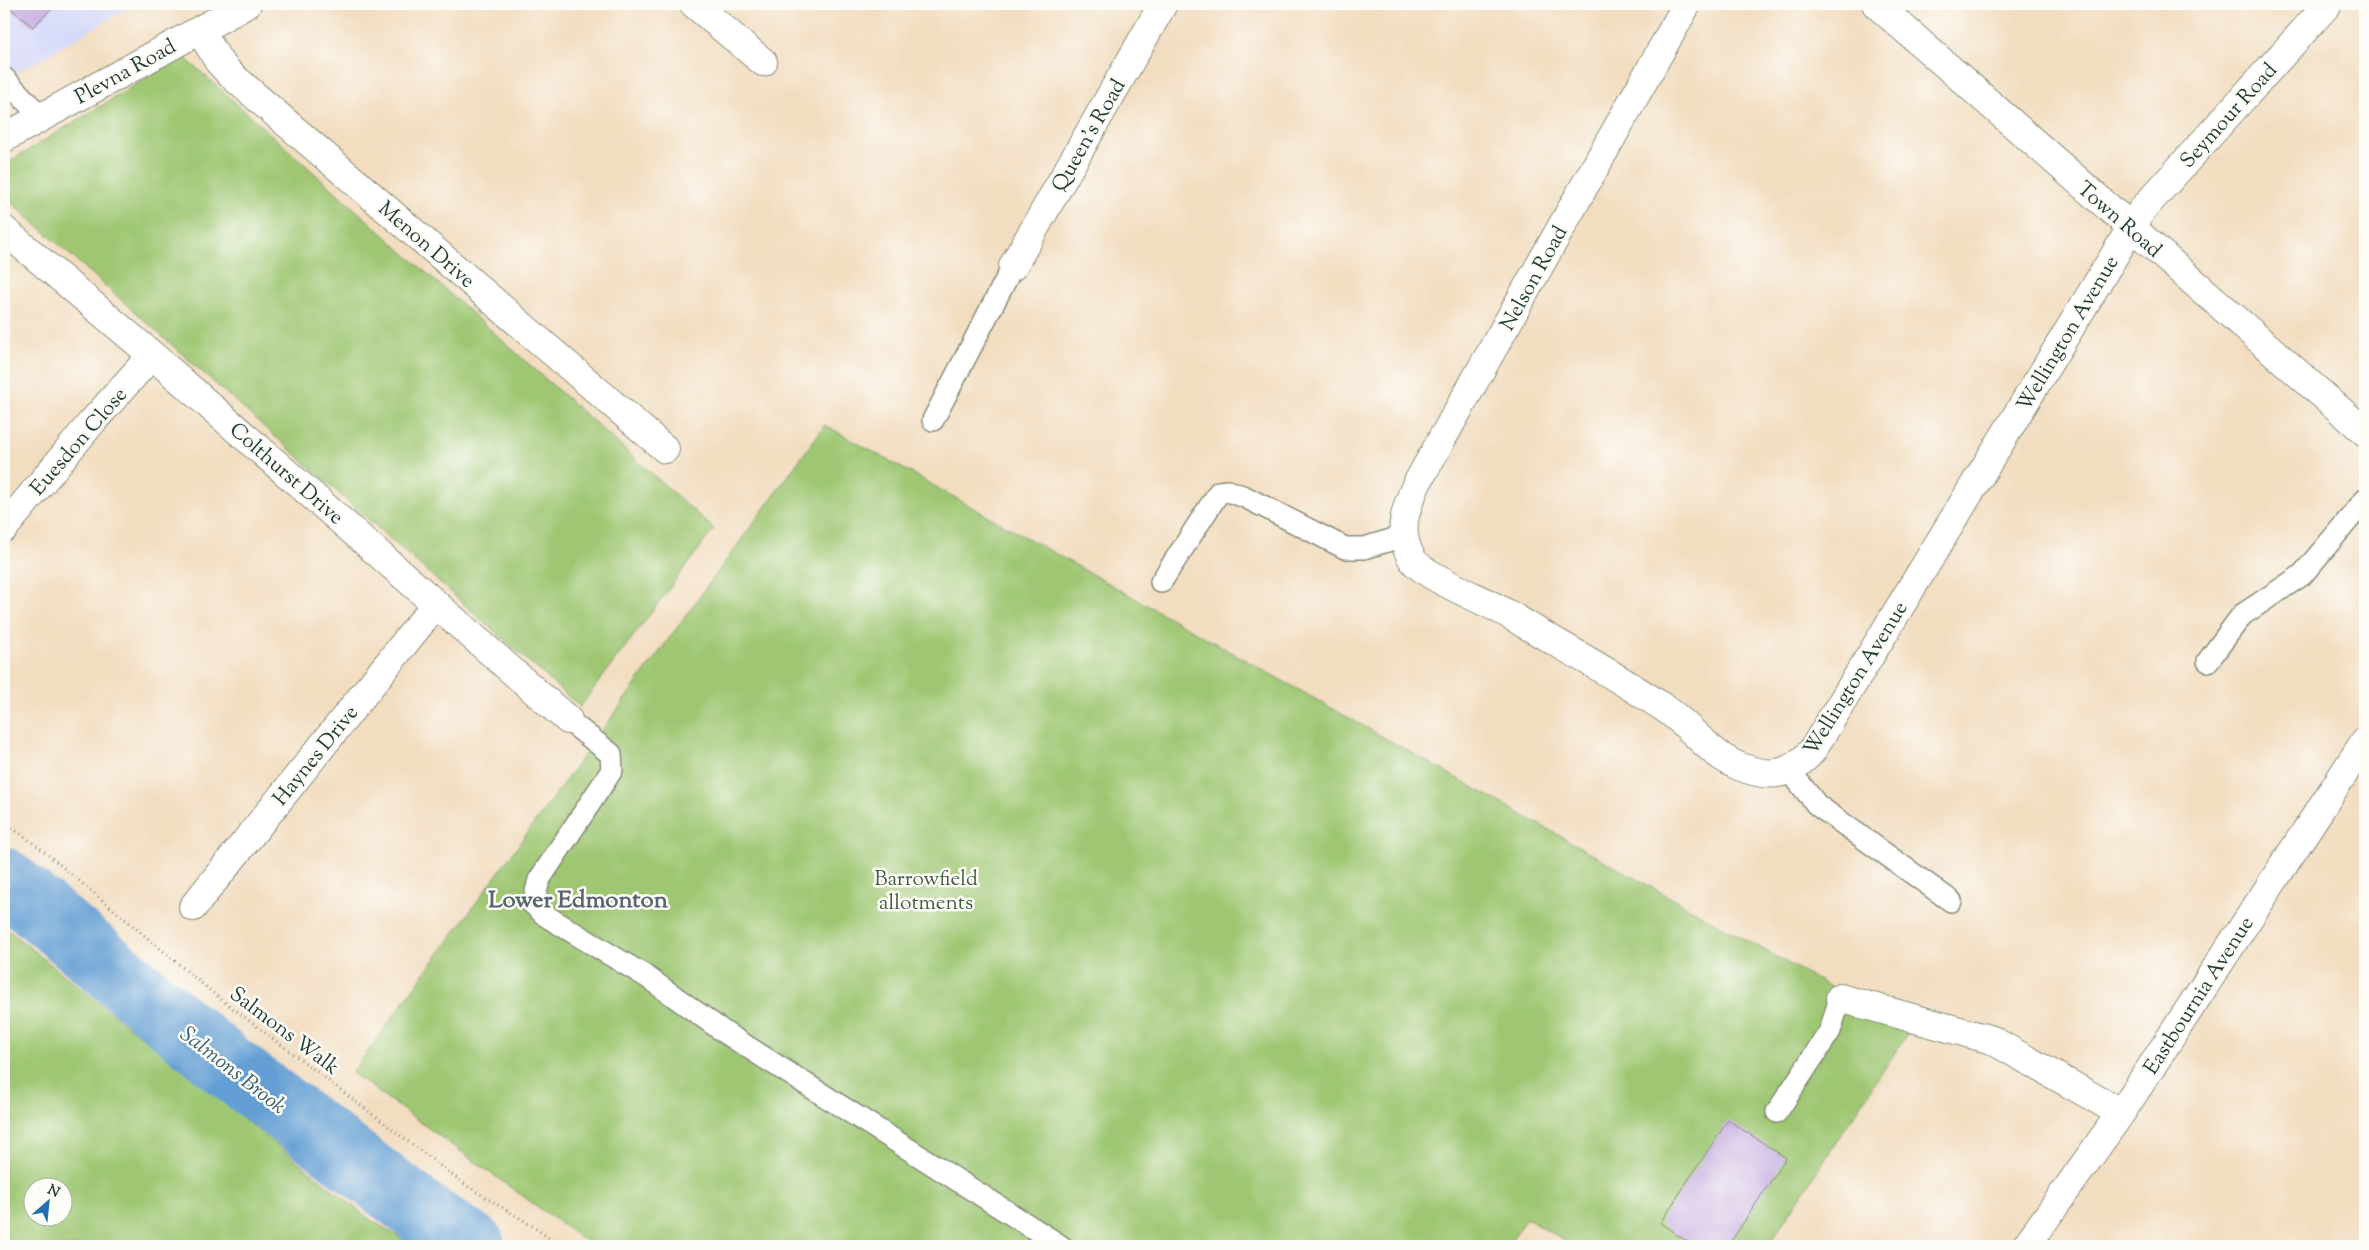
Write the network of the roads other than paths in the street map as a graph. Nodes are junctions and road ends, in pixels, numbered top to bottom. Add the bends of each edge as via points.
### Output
1 (247, 4) edge
2 (694, 4) edge
3 (1163, 4) edge
4 (1687, 4) edge
5 (2328, 4) edge
6 (1886, 7) edge
7 (200, 30) junction
8 (763, 62) dead end
9 (4, 78) edge
10 (41, 117) junction
11 (4, 138) edge
12 (2131, 228) junction
13 (4, 230) edge
14 (1014, 266) joint
15 (152, 355) junction
16 (932, 420) dead end
17 (2365, 431) edge
18 (665, 449) dead end
19 (2365, 500) edge
20 (4, 528) edge
21 (1407, 547) junction
22 (1160, 582) dead end
23 (436, 604) junction
24 (2208, 661) dead end
25 (568, 720) joint
26 (2365, 741) edge
27 (1789, 770) junction
28 (1951, 900) dead end
29 (193, 907) dead end
30 (1840, 998) joint
31 (1777, 1112) dead end
32 (2121, 1113) junction
33 (1061, 1246) edge
34 (2026, 1246) edge

1 - 7 street, Plevna Road
2 - 8 street
3 - 14 street, Queen's Road
4 - 21 street, Nelson Road via 1416,485 1404,514
5 - 12 street, Seymour Road via 2142,210
6 - 12 street, Town Road
7 - 10 street, Plevna Road
7 - 18 street, Menon Drive via 219,62 231,75
9 - 10 lane
10 - 11 street, Plevna Road
12 - 17 street, Town Road
12 - 27 street, Wellington Avenue via 1812,751
13 - 15 street, Colthurst Drive
14 - 16 lane
15 - 20 street, Euesdon Close
15 - 23 street, Colthurst Drive
19 - 24 lane via 2302,575 2242,615
21 - 22 lane via 1345,548 1245,497 1228,491 1219,492
21 - 27 street, Wellington Avenue via 1424,572 1486,601 1668,711 1719,756 1740,767 1765,774
23 - 25 street, Colthurst Drive
23 - 29 street, Haynes Drive
25 - 33 lane via 611,754 612,770 539,880 533,904 546,916 647,977 724,1032
26 - 32 street, Eastbournia Avenue
27 - 28 lane via 1817,805
30 - 31 lane via 1830,1031
30 - 32 street via 1992,1040
32 - 34 street, Eastbournia Avenue

